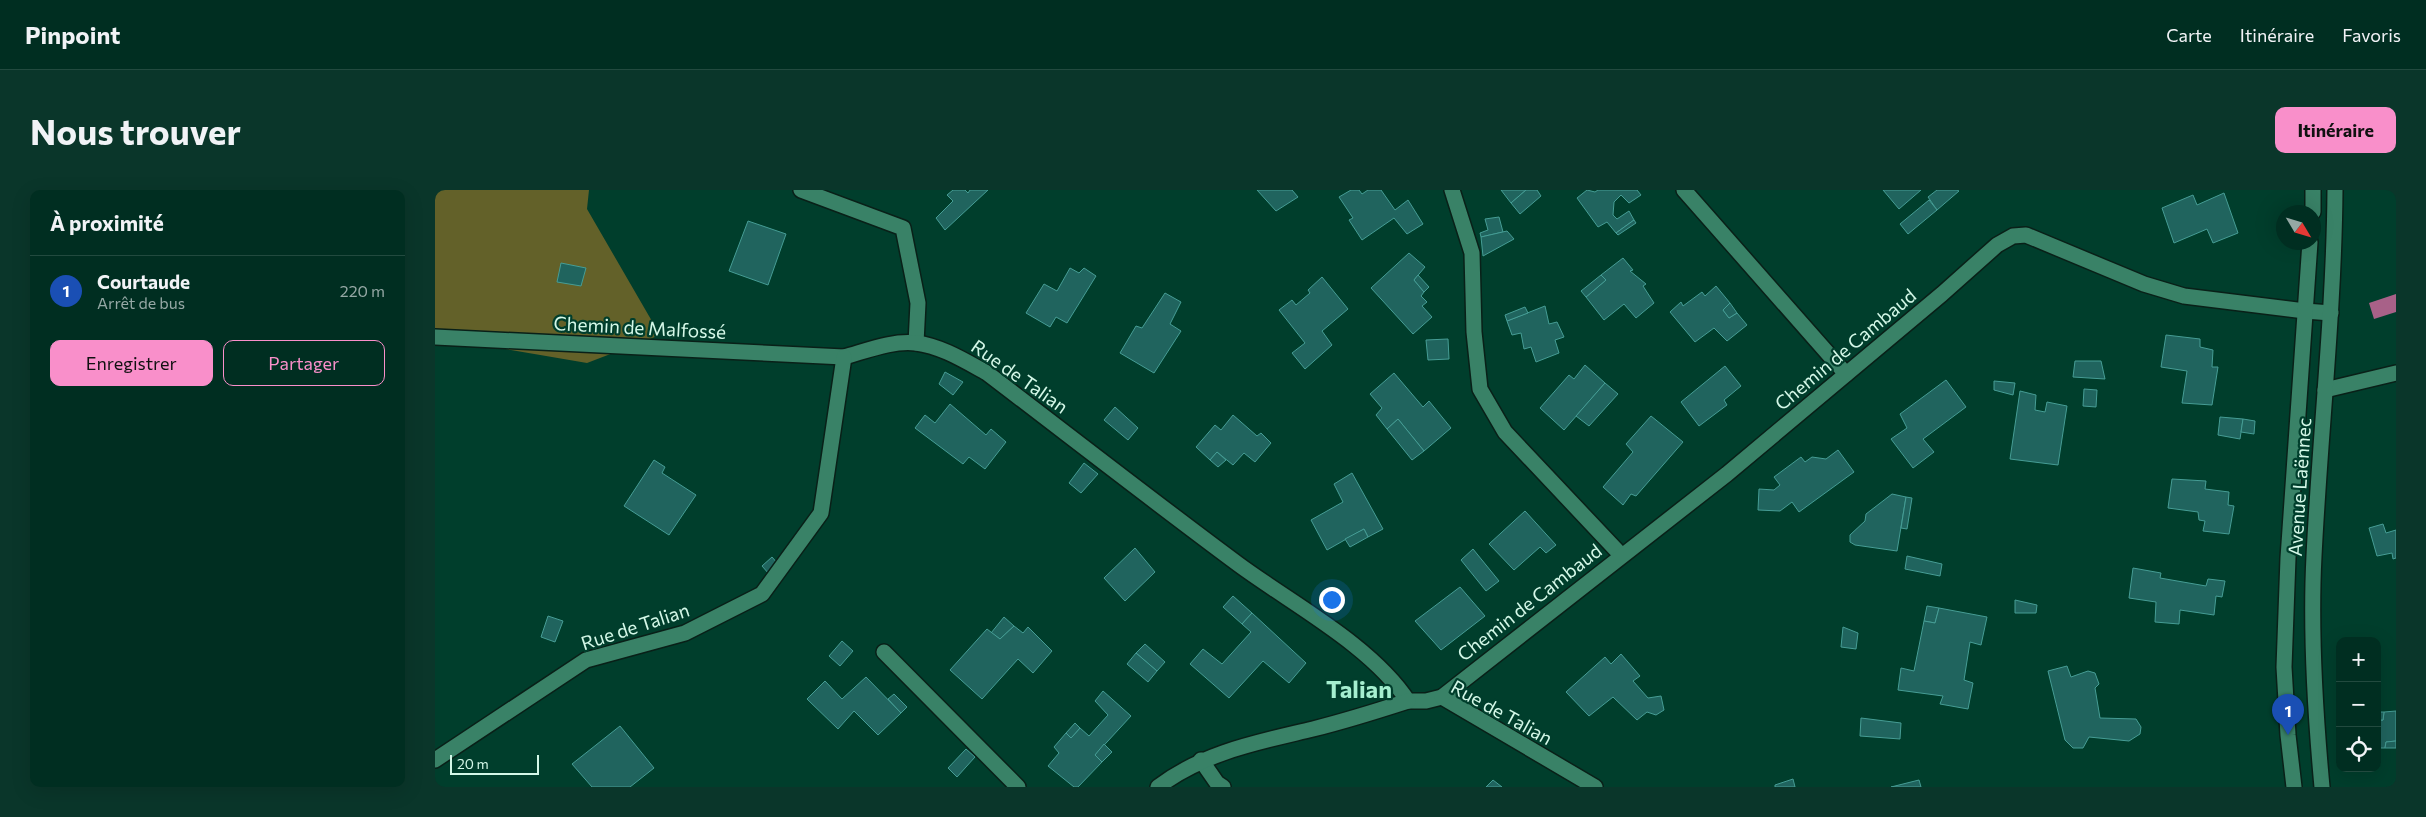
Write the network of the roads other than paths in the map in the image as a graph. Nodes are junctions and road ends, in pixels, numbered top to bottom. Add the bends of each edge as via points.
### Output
1 (801, 190) edge
2 (1452, 190) edge
3 (1684, 190) edge
4 (2313, 190) edge
5 (2335, 190) edge
6 (2313, 205) edge
7 (2309, 250) edge
8 (2305, 311) junction
9 (2331, 313) junction
10 (435, 337) edge
11 (916, 343) junction
12 (844, 357) junction
13 (2396, 373) edge
14 (1846, 374) junction
15 (2325, 390) junction
16 (1621, 556) junction
17 (884, 652) dead end
18 (1442, 697) junction
19 (1408, 701) junction
20 (435, 760) edge
21 (1201, 760) junction
22 (1018, 787) edge
23 (1158, 787) edge
24 (1223, 787) edge
25 (1595, 787) edge
26 (2294, 787) edge
27 (2322, 787) edge

1 - 11 street via 903,228 918,303
2 - 16 street via 1472,253 1474,332 1480,389 1505,432
3 - 14 street
4 - 6 street
5 - 9 street, Avenue Laënnec
7 - 8 street, Avenue Laënnec
8 - 9 street, Chemin de Cambaud
8 - 14 street, Chemin de Cambaud via 2184,296 2144,284 2026,235 2013,236 1997,244
8 - 26 street, Avenue Laënnec via 2284,667
9 - 15 street, Avenue Laënnec
10 - 12 street, Chemin de Malfossé
11 - 12 street, Rue de Talian via 883,346
11 - 19 street, Rue de Talian via 954,355 987,373 1239,564 1357,648 1395,681
12 - 20 street, Rue de Talian via 821,513 762,594 685,634 585,660
13 - 15 street
14 - 16 street, Chemin de Cambaud via 1727,474
15 - 27 street, Avenue Laënnec via 2314,568 2315,687
16 - 18 street, Chemin de Cambaud
17 - 22 street
18 - 19 street, Rue de Talian
18 - 25 street, Rue de Talian
19 - 21 street
21 - 23 street
21 - 24 street

